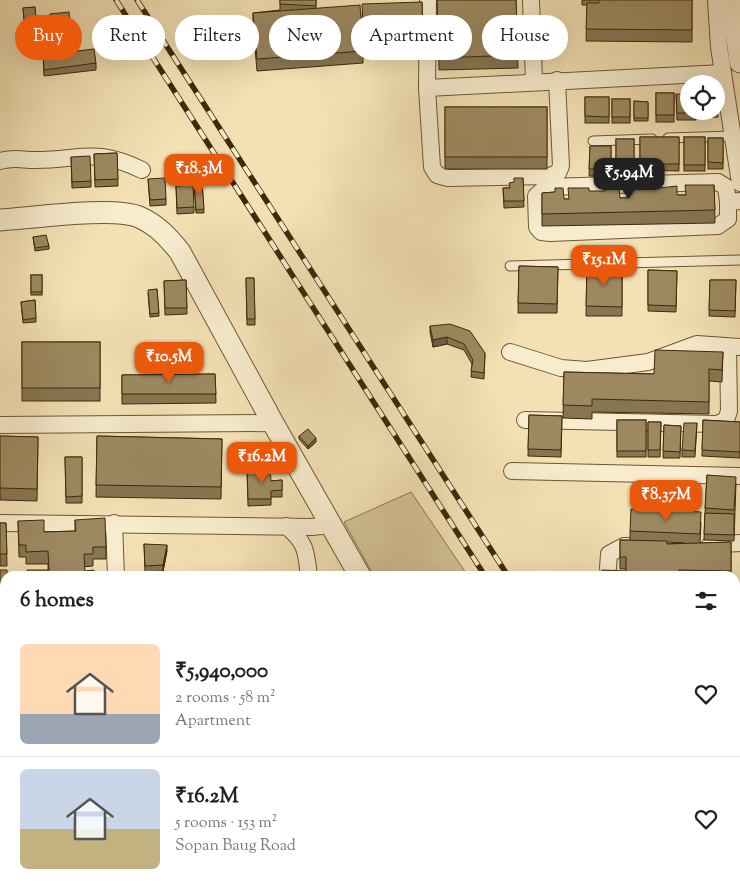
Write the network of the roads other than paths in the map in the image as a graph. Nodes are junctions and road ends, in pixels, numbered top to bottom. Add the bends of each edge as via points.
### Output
1 (428, 0) edge
2 (531, 0) edge
3 (716, 0) edge
4 (732, 0) edge
5 (731, 68) edge
6 (557, 80) junction
7 (534, 81) junction
8 (427, 88) junction
9 (732, 136) junction
10 (593, 141) dead end
11 (0, 161) edge
12 (142, 170) dead end
13 (740, 183) edge
14 (734, 201) edge
15 (0, 220) edge
16 (740, 260) edge
17 (510, 266) dead end
18 (734, 347) edge
19 (510, 352) dead end
20 (525, 420) dead end
21 (272, 423) junction
22 (0, 425) edge
23 (512, 471) dead end
24 (740, 476) edge
25 (0, 523) edge
26 (114, 523) junction
27 (332, 525) junction
28 (286, 526) junction
29 (740, 543) edge
30 (653, 546) edge
31 (692, 546) edge
32 (608, 568) edge
33 (116, 571) edge
34 (308, 571) edge
35 (357, 571) edge

1 - 8 street
2 - 7 street
3 - 5 street
4 - 5 street
5 - 6 street
5 - 9 street
6 - 7 street
6 - 8 street via 562,166 558,173 549,176 448,178 437,175 432,167
7 - 8 street
9 - 10 lane
9 - 13 street
11 - 12 street via 91,155 121,160
14 - 14 street via 728,219 718,226 550,233 537,227 536,196 546,187 718,182 726,187
15 - 21 street via 112,212 138,216 163,231 180,252
16 - 17 lane
18 - 19 street via 697,344 648,362 587,370 561,368
18 - 20 street via 729,411 726,420 717,424
21 - 22 street
21 - 27 street
23 - 24 street
25 - 26 street
26 - 28 street
26 - 33 street
27 - 28 street
27 - 35 street
28 - 34 street via 301,538
29 - 31 street
30 - 32 street via 624,546 609,554

